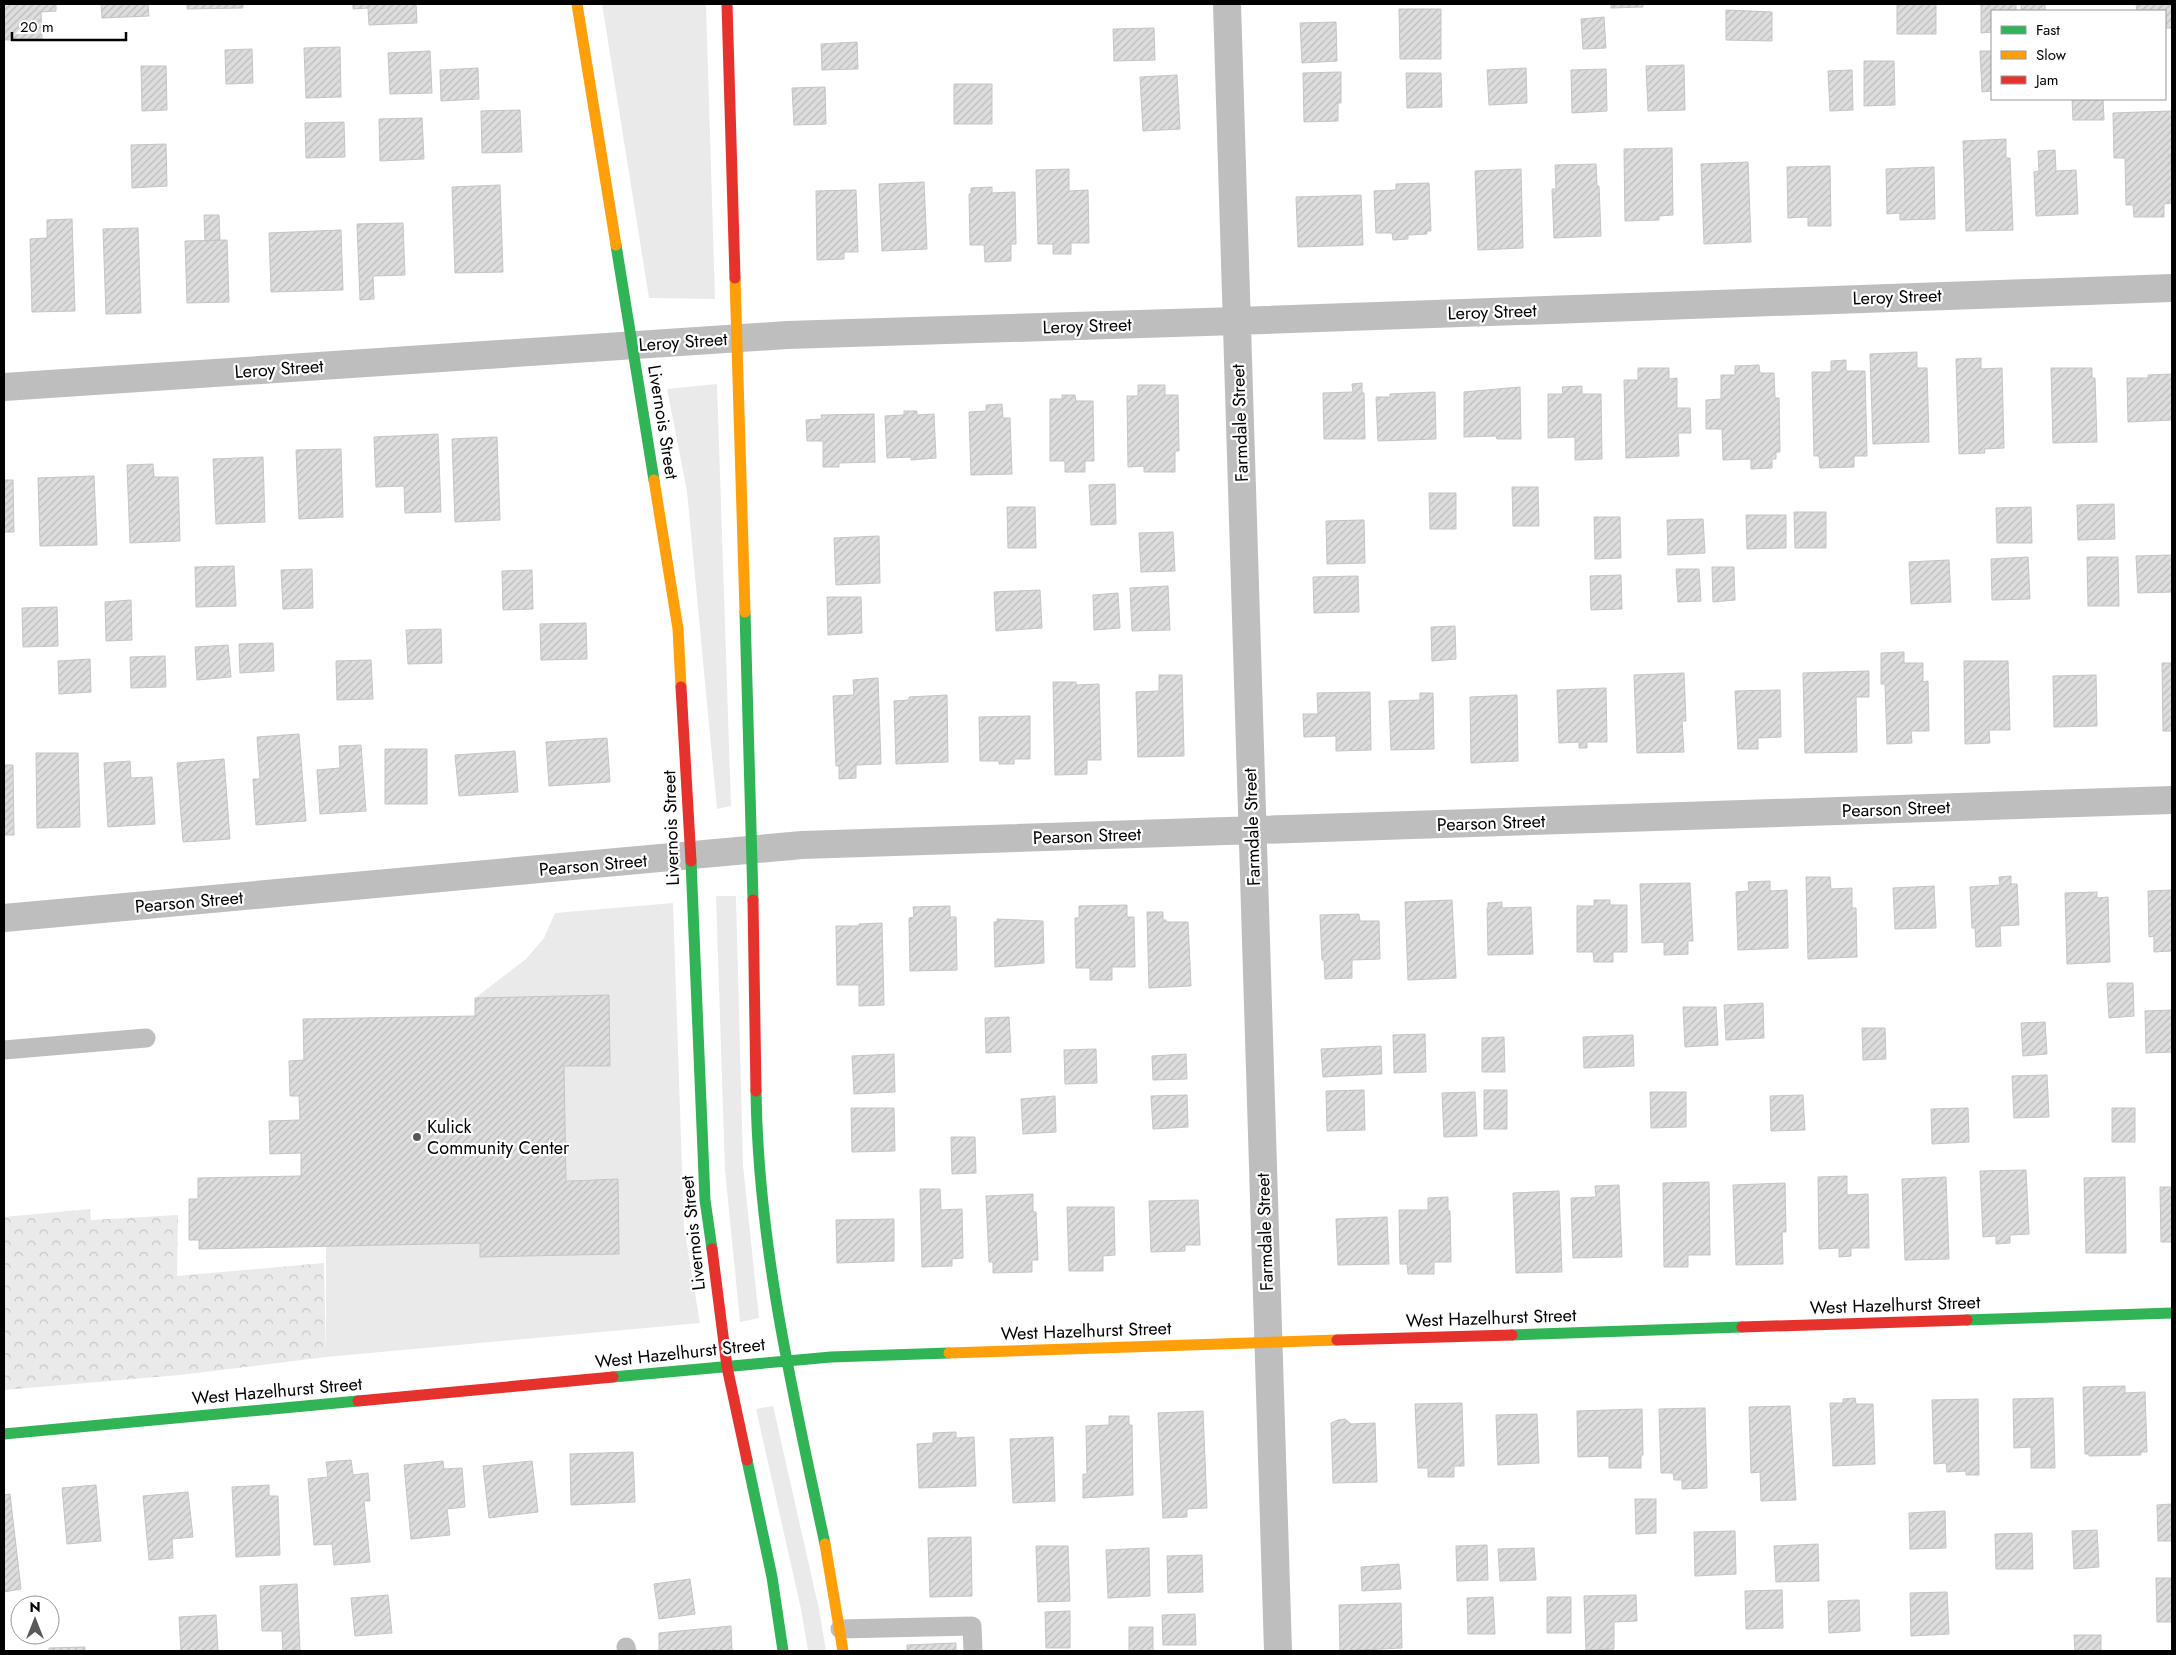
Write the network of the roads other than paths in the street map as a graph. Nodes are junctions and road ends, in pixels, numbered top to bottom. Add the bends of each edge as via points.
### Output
1 (577, 4) edge
2 (727, 4) edge
3 (1227, 4) edge
4 (2172, 288) edge
5 (1237, 321) junction
6 (737, 338) junction
7 (633, 345) junction
8 (4, 387) edge
9 (2172, 800) edge
10 (1252, 831) junction
11 (752, 850) junction
12 (689, 856) junction
13 (4, 918) edge
14 (146, 1038) dead end
15 (4, 1050) edge
16 (2172, 1313) edge
17 (1268, 1343) junction
18 (785, 1360) junction
19 (727, 1367) junction
20 (4, 1434) edge
21 (840, 1629) junction
22 (783, 1651) edge
23 (843, 1651) edge
24 (973, 1651) edge
25 (1278, 1651) edge

1 - 7 street, Livernois Street
2 - 6 street
3 - 5 street, Farmdale Street
4 - 5 street, Leroy Street
5 - 6 street, Leroy Street
5 - 10 street, Farmdale Street
6 - 7 street, Leroy Street
6 - 11 street
7 - 8 street, Leroy Street
7 - 12 street, Livernois Street via 678,629
9 - 10 street, Pearson Street
10 - 11 street, Pearson Street via 810,845
10 - 17 street, Farmdale Street
11 - 12 street, Pearson Street
11 - 18 street via 757,1117 765,1234
12 - 13 street, Pearson Street
12 - 19 street, Livernois Street via 705,1200
14 - 15 lane
16 - 17 street, West Hazelhurst Street
17 - 18 street, West Hazelhurst Street
17 - 25 street, Farmdale Street
18 - 19 street, West Hazelhurst Street
18 - 21 street via 828,1557
19 - 20 street, West Hazelhurst Street
19 - 22 street, Livernois Street via 772,1577
21 - 23 street
21 - 24 lane via 972,1626

